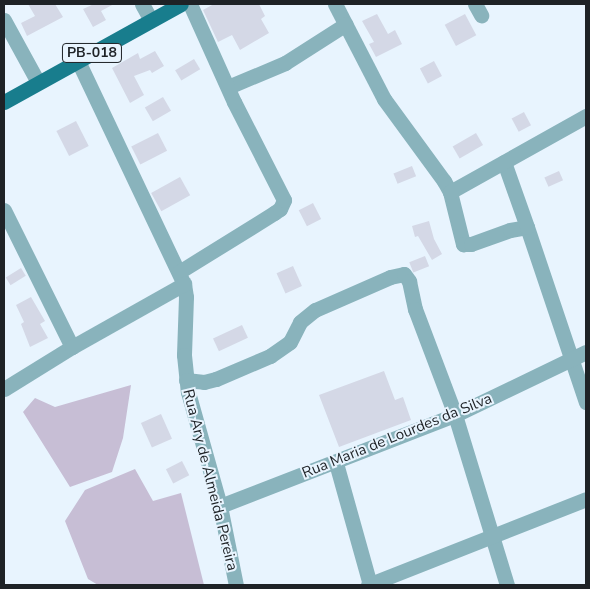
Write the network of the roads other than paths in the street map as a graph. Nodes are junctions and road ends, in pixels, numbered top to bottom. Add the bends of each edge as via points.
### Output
1 (142, 4) edge
2 (180, 4) edge
3 (190, 4) edge
4 (335, 4) edge
5 (4, 20) edge
6 (151, 20) junction
7 (346, 24) junction
8 (78, 61) junction
9 (38, 82) junction
10 (228, 87) junction
11 (4, 102) edge
12 (586, 116) edge
13 (504, 162) junction
14 (450, 192) junction
15 (4, 210) edge
16 (527, 227) junction
17 (181, 278) junction
18 (72, 346) junction
19 (586, 352) edge
20 (572, 360) junction
21 (186, 380) junction
22 (4, 389) edge
23 (586, 402) edge
24 (455, 415) junction
25 (336, 463) junction
26 (586, 499) edge
27 (220, 506) junction
28 (490, 535) junction
29 (236, 585) edge
30 (369, 585) edge
31 (507, 585) edge

1 - 6 street
2 - 6 main road, PB-018
3 - 10 street
4 - 7 street
5 - 9 street
6 - 8 main road, PB-018
7 - 10 street via 285,63
7 - 14 street via 384,99
8 - 9 main road, PB-018
8 - 17 street
9 - 11 main road, PB-018
10 - 17 street via 283,194 282,205
12 - 13 street
13 - 14 street
13 - 16 street
14 - 16 street via 463,244
15 - 18 street
16 - 20 street
17 - 18 street
17 - 21 street, Rua Ary de Almeida Pereira via 186,297
18 - 22 street
19 - 20 street, Rua Maria de Lourdes da Silva
20 - 23 street
20 - 24 street, Rua Maria de Lourdes da Silva
21 - 24 street via 211,381 270,356 290,342 300,322 315,310 397,274 404,274
21 - 27 street, Rua Ary de Almeida Pereira
24 - 25 street, Rua Maria de Lourdes da Silva
24 - 28 street
25 - 27 street, Rua Maria de Lourdes da Silva
25 - 30 street
26 - 28 street
27 - 29 street, Rua Ary de Almeida Pereira
28 - 30 street
28 - 31 street

